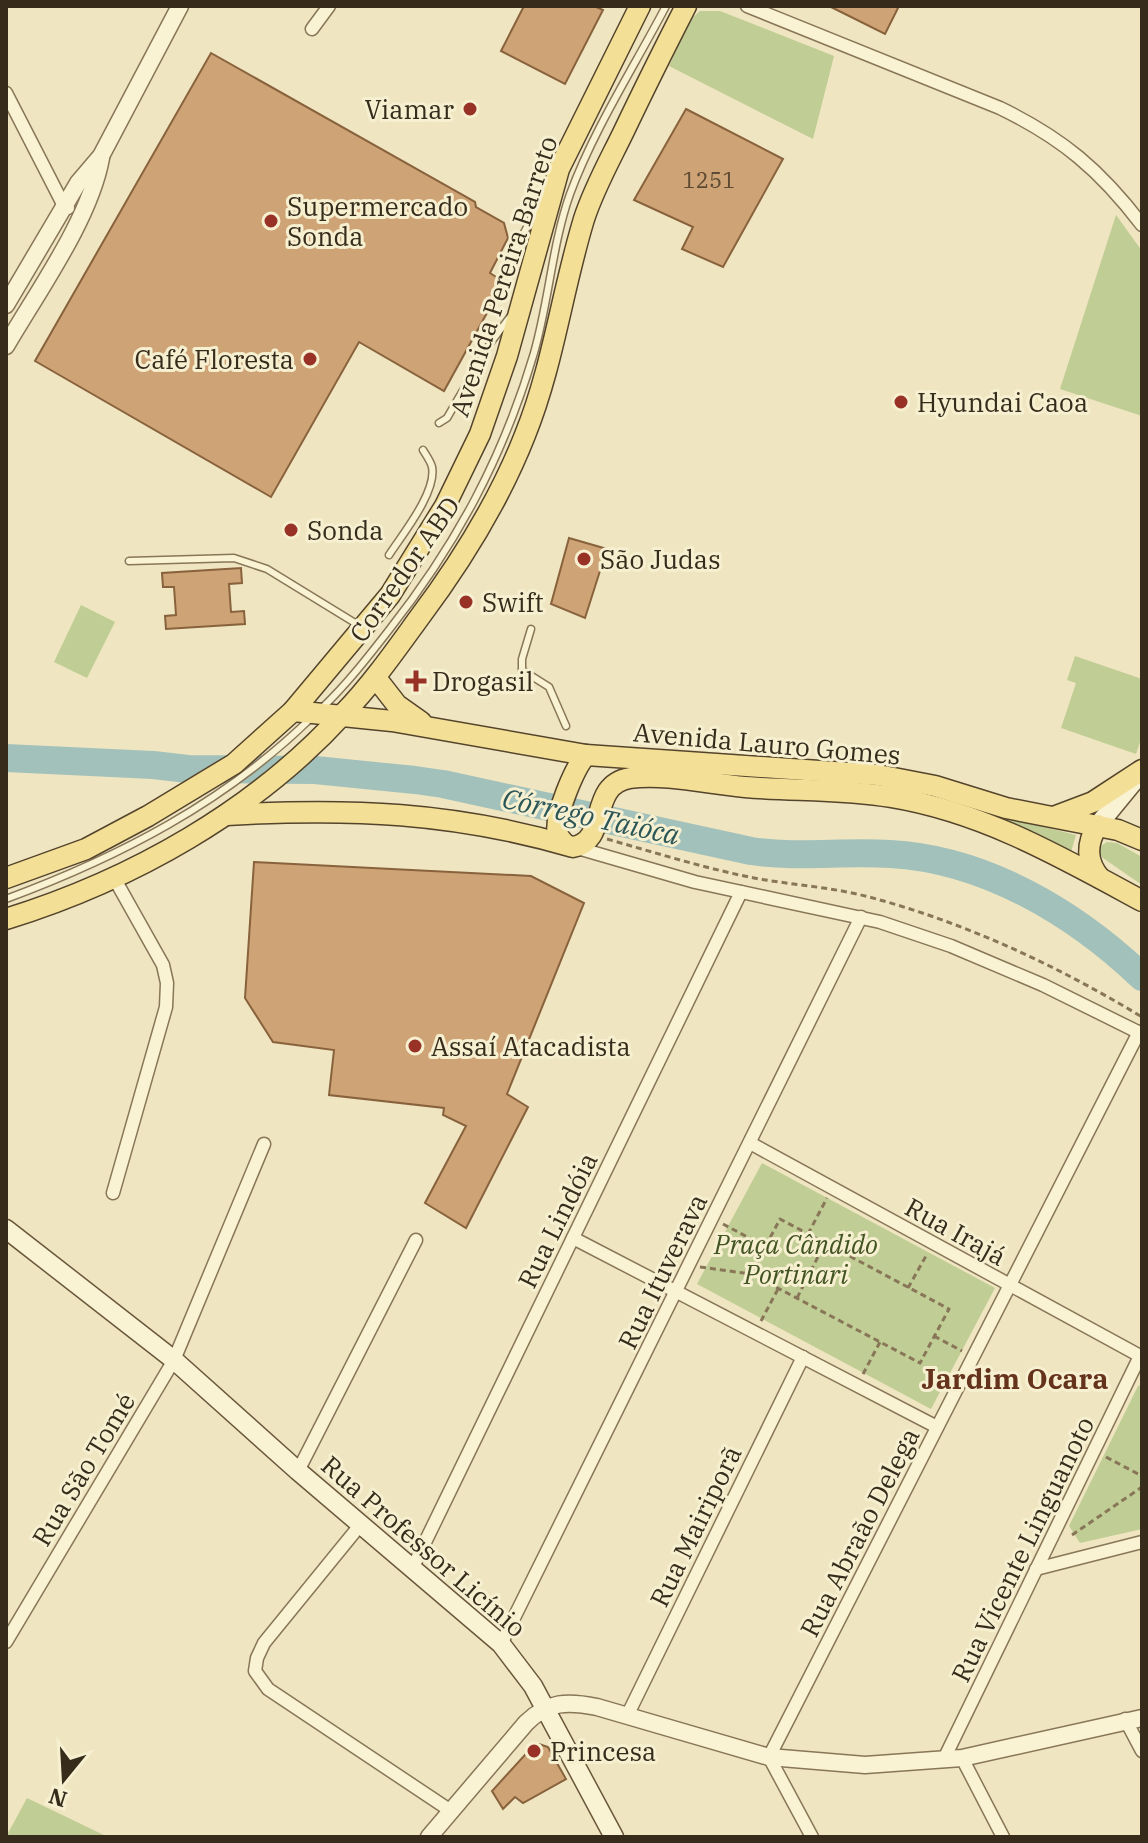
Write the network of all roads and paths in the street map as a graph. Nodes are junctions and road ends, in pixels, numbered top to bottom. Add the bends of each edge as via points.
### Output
1 (180, 6) edge
2 (329, 6) edge
3 (640, 6) edge
4 (666, 6) edge
5 (686, 6) edge
6 (752, 7) edge
7 (312, 29) dead end
8 (6, 93) edge
9 (101, 156) junction
10 (559, 169) junction
11 (64, 206) junction
12 (82, 214) junction
13 (1142, 225) edge
14 (505, 268) dead end
15 (522, 302) junction
16 (6, 305) edge
17 (6, 346) edge
18 (439, 423) dead end
19 (423, 450) dead end
20 (389, 555) dead end
21 (129, 561) dead end
22 (363, 628) junction
23 (531, 629) dead end
24 (376, 678) junction
25 (293, 711) junction
26 (317, 713) junction
27 (342, 716) junction
28 (566, 726) dead end
29 (431, 727) junction
30 (270, 744) junction
31 (586, 755) junction
32 (1142, 770) edge
33 (219, 784) junction
34 (226, 815) junction
35 (1052, 817) junction
36 (1098, 825) junction
37 (593, 831) junction
38 (1142, 840) edge
39 (569, 846) junction
40 (630, 864) junction
41 (113, 876) junction
42 (6, 878) edge
43 (1100, 878) junction
44 (741, 892) junction
45 (6, 899) edge
46 (1142, 901) edge
47 (861, 917) junction
48 (6, 919) edge
49 (1141, 1033) edge
50 (750, 1143) junction
51 (264, 1144) dead end
52 (832, 1188) junction
53 (113, 1193) dead end
54 (712, 1219) junction
55 (6, 1229) edge
56 (808, 1234) junction
57 (573, 1238) junction
58 (416, 1240) dead end
59 (825, 1243) junction
60 (933, 1243) junction
61 (766, 1247) junction
62 (689, 1265) junction
63 (751, 1274) junction
64 (1010, 1285) junction
65 (908, 1288) junction
66 (778, 1289) junction
67 (676, 1292) junction
68 (797, 1298) junction
69 (755, 1333) junction
70 (934, 1336) junction
71 (880, 1342) junction
72 (1141, 1356) edge
73 (803, 1357) junction
74 (973, 1357) junction
75 (174, 1360) junction
76 (857, 1385) junction
77 (937, 1427) junction
78 (1094, 1451) junction
79 (298, 1471) junction
80 (1142, 1476) edge
81 (1142, 1487) edge
82 (361, 1524) junction
83 (1072, 1535) dead end
84 (1142, 1542) edge
85 (413, 1567) junction
86 (1036, 1569) junction
87 (10, 1627) edge
88 (6, 1642) edge
89 (501, 1644) junction
90 (544, 1708) junction
91 (628, 1714) junction
92 (1133, 1718) edge
93 (1142, 1751) edge
94 (769, 1757) junction
95 (962, 1758) junction
96 (943, 1761) junction
97 (451, 1811) junction
98 (429, 1837) edge
99 (614, 1837) edge
100 (812, 1837) edge
101 (1003, 1837) edge

1 - 9 street
2 - 7 street
3 - 10 main road, Avenida Pereira Barreto
4 - 26 lane, Corredor ABD via 579,172 563,219 535,351 504,442 481,490 413,600
5 - 24 main road via 589,205 540,397 502,487 455,568
6 - 13 street via 1039,128 1079,155
8 - 11 street
9 - 11 street
9 - 12 street
10 - 14 lane
10 - 15 main road, Avenida Pereira Barreto
11 - 12 street
11 - 16 street
12 - 17 street
15 - 18 lane
15 - 22 main road, Avenida Pereira Barreto via 494,398 460,477 390,595
19 - 20 lane via 432,467 431,482
21 - 22 lane via 234,558 267,569
22 - 25 main road, Avenida Pereira Barreto
23 - 28 lane via 522,670 549,687
24 - 27 main road
24 - 29 main road, Avenida Lauro Gomes via 404,712
25 - 26 main road, Avenida Lauro Gomes
25 - 30 main road, Avenida Pereira Barreto
26 - 27 main road, Avenida Lauro Gomes
26 - 30 lane, Corredor ABD
27 - 29 main road, Avenida Lauro Gomes
27 - 34 main road
29 - 31 main road, Avenida Lauro Gomes
30 - 33 main road, Avenida Pereira Barreto
31 - 35 main road, Avenida Lauro Gomes via 878,775
31 - 39 main road via 577,765 559,818 558,834
32 - 35 main road via 1093,802
32 - 36 main road
33 - 42 main road, Avenida Pereira Barreto via 86,849
33 - 45 lane via 134,845
34 - 39 main road via 317,810 408,814
34 - 41 main road
35 - 36 main road, Avenida Lauro Gomes
36 - 38 main road, Avenida Lauro Gomes
36 - 43 main road via 1089,851
37 - 39 main road via 585,843
37 - 40 street via 600,848
37 - 43 main road, Avenida Lauro Gomes via 607,791 618,782 643,777 893,797 982,821
39 - 40 street
40 - 44 street
41 - 48 main road
41 - 53 street via 163,965 167,983 166,1007
43 - 46 main road, Avenida Lauro Gomes
44 - 47 street
44 - 57 street, Rua Lindóia
47 - 49 street via 951,946
47 - 50 street, Rua Ituverava
49 - 64 street, Rua Abraão Delega
50 - 52 street, Rua Irajá
50 - 54 street, Rua Ituverava
51 - 75 street, Rua São Tomé
52 - 56 path
52 - 60 street, Rua Irajá
54 - 61 path
54 - 62 street, Rua Ituverava
55 - 75 main road, Rua Professor Licínio
56 - 59 path
56 - 61 path via 780,1219
57 - 67 street
57 - 85 street, Rua Lindóia
58 - 79 street
59 - 65 path
59 - 68 path
60 - 64 street, Rua Irajá
60 - 65 path
61 - 63 path
62 - 63 path
62 - 67 street, Rua Ituverava
63 - 66 path
64 - 72 street, Rua Irajá
64 - 74 street, Rua Abraão Delega
65 - 70 path via 949,1309
66 - 68 path
66 - 69 path
67 - 69 street
67 - 89 street, Rua Ituverava
68 - 71 path
69 - 73 street
70 - 71 path via 920,1363
70 - 74 path
71 - 76 path
72 - 78 street, Rua Vicente Linguanoto
73 - 76 street
73 - 91 street, Rua Mairiporã
74 - 77 street, Rua Abraão Delega
75 - 79 main road, Rua Professor Licínio
75 - 87 street, Rua São Tomé
76 - 77 street
77 - 94 street, Rua Abraão Delega
78 - 80 path
78 - 86 street, Rua Vicente Linguanoto
79 - 82 main road, Rua Professor Licínio
81 - 83 path
82 - 85 main road, Rua Professor Licínio
82 - 97 street via 264,1643 255,1671 268,1689
84 - 86 street
85 - 89 main road, Rua Professor Licínio
86 - 96 street, Rua Vicente Linguanoto
87 - 88 street, Rua São Tomé
89 - 90 main road, Rua Professor Licínio
90 - 91 street via 571,1702
90 - 97 street
90 - 99 main road, Rua Professor Licínio
91 - 94 street
92 - 93 street
92 - 95 street
94 - 96 street via 865,1765
94 - 100 street
95 - 96 street
95 - 101 street
97 - 98 street

